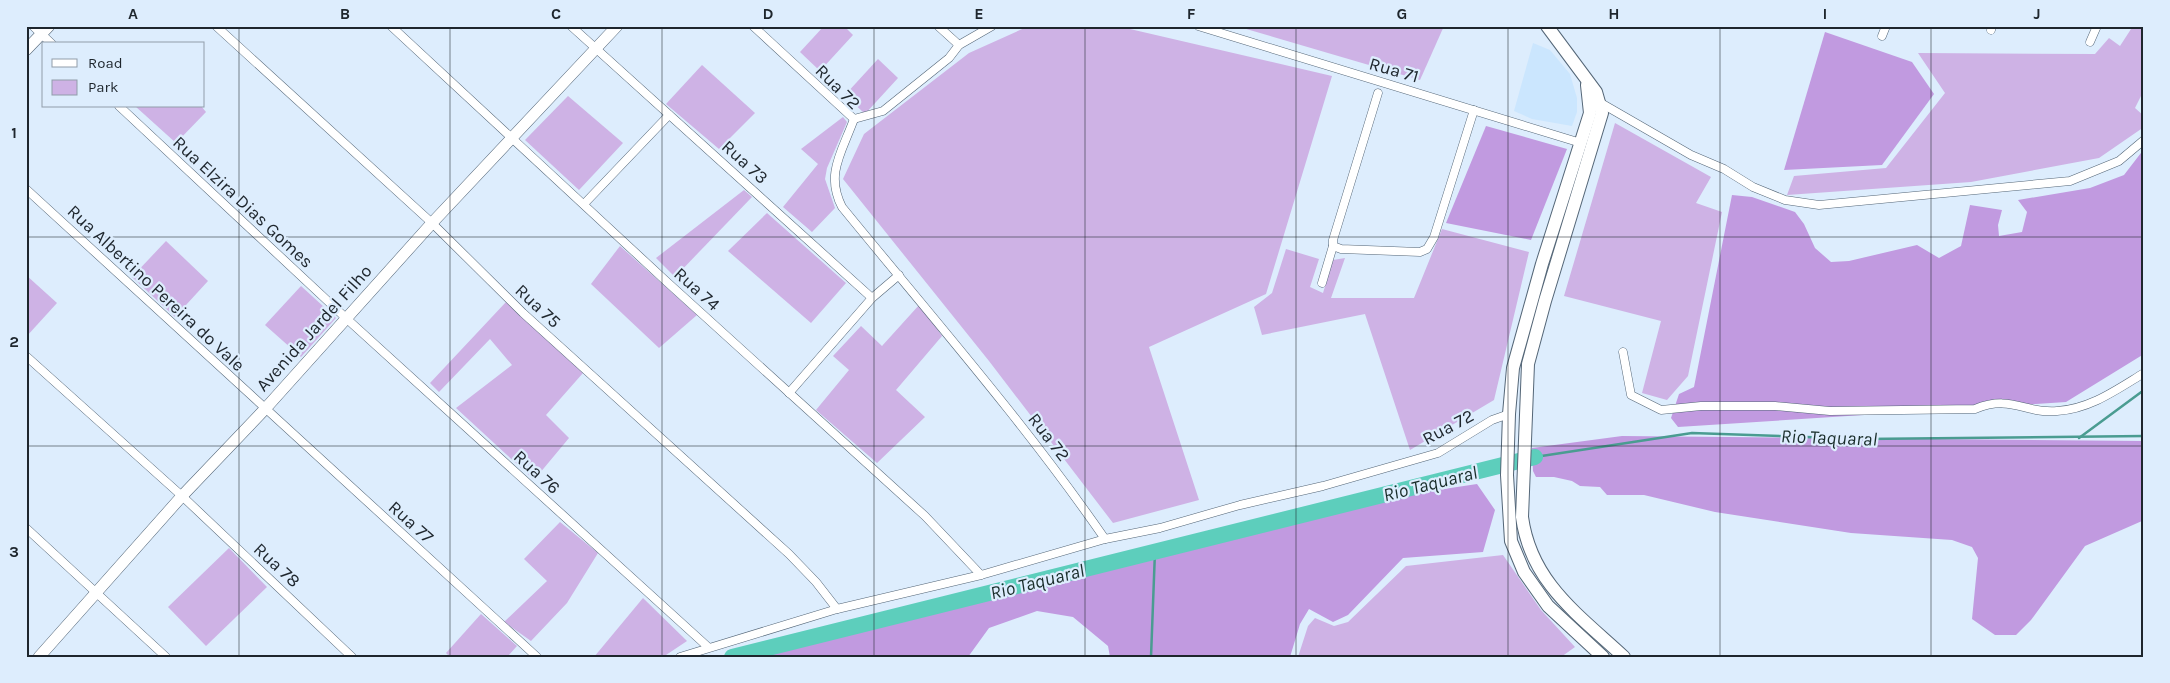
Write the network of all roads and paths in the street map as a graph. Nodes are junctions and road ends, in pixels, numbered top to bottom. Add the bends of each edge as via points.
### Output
1 (216, 26) edge
2 (391, 26) edge
3 (571, 26) edge
4 (618, 26) edge
5 (752, 26) edge
6 (938, 26) edge
7 (992, 26) edge
8 (1198, 26) edge
9 (1547, 26) edge
10 (1886, 26) edge
11 (2097, 26) edge
12 (41, 29) edge
13 (1882, 36) dead end
14 (51, 42) edge
15 (2090, 42) dead end
16 (959, 45) junction
17 (26, 50) edge
18 (597, 50) junction
19 (1586, 80) junction
20 (1378, 93) dead end
21 (1599, 102) junction
22 (121, 108) edge
23 (1474, 110) junction
24 (670, 115) junction
25 (854, 120) junction
26 (512, 138) junction
27 (2144, 140) edge
28 (1581, 143) junction
29 (26, 189) edge
30 (584, 204) junction
31 (432, 224) junction
32 (1334, 246) junction
33 (899, 275) junction
34 (1322, 282) dead end
35 (872, 298) junction
36 (346, 319) junction
37 (1622, 352) dead end
38 (26, 356) edge
39 (2144, 373) edge
40 (789, 393) junction
41 (265, 409) junction
42 (1508, 414) junction
43 (182, 496) junction
44 (26, 528) edge
45 (1105, 539) junction
46 (981, 575) junction
47 (97, 593) junction
48 (837, 609) junction
49 (708, 647) junction
50 (39, 657) edge
51 (166, 657) edge
52 (352, 657) edge
53 (537, 657) edge
54 (680, 657) edge
55 (1604, 657) edge
56 (1624, 657) edge

1 - 31 street, Rua 75
2 - 26 street, Rua 74
3 - 18 street, Rua 73
4 - 18 main road, Avenida Jardel Filho
5 - 25 street, Rua 72
6 - 16 street
7 - 16 street
8 - 23 street, Rua 71
9 - 19 main road
10 - 13 street
11 - 15 street
12 - 14 street
12 - 17 main road
16 - 25 street via 949,58 883,111
18 - 24 street, Rua 73
18 - 26 main road, Avenida Jardel Filho
19 - 21 main road via 1596,92
19 - 28 main road via 1590,108
20 - 32 street via 1333,240
21 - 27 street via 1753,187 1785,200 1819,204 2070,181 2119,162
21 - 56 main road via 1600,123 1533,343 1526,387 1524,530 1538,568 1564,602
22 - 36 street, Rua Elzira Dias Gomes
23 - 28 street, Rua 71
23 - 32 street via 1434,236 1427,248 1420,252 1341,249
24 - 30 street
24 - 35 street, Rua 73
25 - 33 street, Rua 72 via 833,174 836,196
26 - 30 street, Rua 74
26 - 31 main road, Avenida Jardel Filho
28 - 42 main road via 1522,334 1513,368
29 - 41 street, Rua Albertino Pereira do Vale
30 - 40 street, Rua 74
31 - 36 main road, Avenida Jardel Filho
31 - 48 street, Rua 75 via 523,314 789,554
32 - 34 street
33 - 35 street
33 - 45 street, Rua 72 via 1034,442
35 - 40 street
36 - 41 main road, Avenida Jardel Filho
36 - 49 street, Rua 76
37 - 39 street via 1631,395 1661,410 1701,406 1775,406 1830,411 1975,409 1992,402 2058,411 2089,405
38 - 43 street, Rua 78
40 - 46 street, Rua 74 via 925,516
41 - 43 main road, Avenida Jardel Filho
41 - 53 street, Rua 77
42 - 45 street, Rua 72 via 1492,420 1438,453 1323,486
42 - 55 main road via 1511,541 1524,572 1548,606
43 - 47 main road, Avenida Jardel Filho
43 - 52 street, Rua 78
44 - 47 street
45 - 46 street
46 - 48 street
47 - 50 main road, Avenida Jardel Filho
47 - 51 street
48 - 49 street
49 - 54 street

